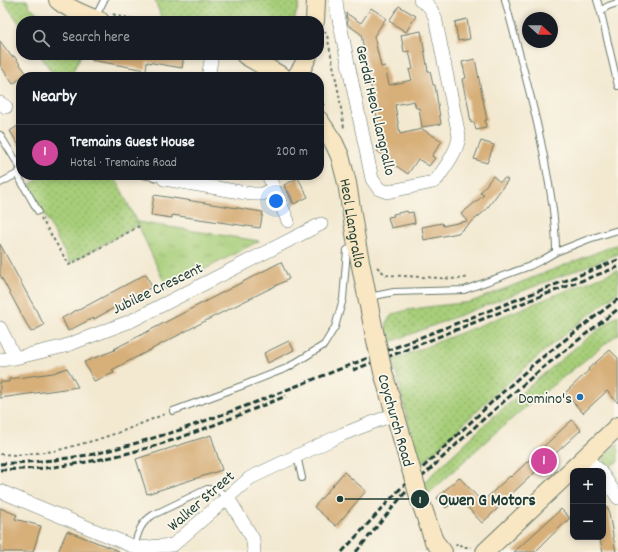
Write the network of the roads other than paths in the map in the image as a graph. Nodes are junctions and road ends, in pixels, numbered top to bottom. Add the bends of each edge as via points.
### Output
1 (58, 0) edge
2 (104, 0) edge
3 (316, 0) edge
4 (336, 0) edge
5 (420, 0) edge
6 (505, 0) edge
7 (597, 0) edge
8 (618, 3) edge
9 (601, 13) junction
10 (87, 16) edge
11 (98, 16) edge
12 (318, 16) edge
13 (211, 60) edge
14 (254, 60) edge
15 (306, 60) edge
16 (209, 72) edge
17 (275, 72) edge
18 (299, 72) edge
19 (618, 86) edge
20 (324, 117) edge
21 (0, 135) edge
22 (16, 161) edge
23 (16, 175) edge
24 (20, 180) edge
25 (195, 180) edge
26 (270, 180) edge
27 (0, 183) edge
28 (274, 189) junction
29 (38, 211) road end
30 (288, 221) dead end
31 (321, 224) dead end
32 (618, 230) edge
33 (357, 246) junction
34 (556, 252) junction
35 (367, 297) junction
36 (0, 328) edge
37 (374, 331) joint
38 (15, 358) junction
39 (0, 360) edge
40 (173, 411) road end
41 (395, 414) junction
42 (618, 426) edge
43 (297, 456) junction
44 (585, 457) junction
45 (597, 468) edge
46 (302, 478) dead end
47 (606, 480) edge
48 (0, 491) edge
49 (228, 498) junction
50 (618, 498) edge
51 (134, 547) junction
52 (436, 548) edge
53 (254, 552) edge
54 (484, 552) edge

1 - 10 street
2 - 11 lane
3 - 12 street
4 - 5 street, Gerddi Heol Llangrallo via 372,179 379,189 387,192 433,182 459,141 435,17 429,6
6 - 34 lane via 541,138 556,233
7 - 9 lane
8 - 9 lane via 608,6
9 - 19 lane
13 - 16 street
14 - 17 street
15 - 18 street
20 - 33 street, Heol Llangrallo via 348,183
21 - 22 lane
23 - 27 lane
24 - 29 lane
25 - 28 street via 252,194 262,194
26 - 28 street
28 - 30 street
31 - 38 street, Jubilee Crescent via 131,321 65,346
32 - 34 lane
33 - 35 street, Heol Llangrallo
33 - 40 lane via 347,250 343,299 335,327 324,345 287,368
34 - 35 lane via 530,266 464,290 394,292
35 - 37 street, Heol Llangrallo
36 - 38 street
37 - 41 street, Coychurch Road, bridge
38 - 39 street, Jubilee Crescent
41 - 43 street, Walker Street via 343,434
41 - 52 street, Coychurch Road, bridge
42 - 44 street
43 - 46 lane
43 - 49 street, Walker Street via 250,478
44 - 45 street
44 - 54 street
47 - 50 street
48 - 51 street, Walker Street
49 - 51 street, Walker Street via 173,546
49 - 51 lane via 218,490 207,489 153,515 145,520
49 - 53 street via 253,539

